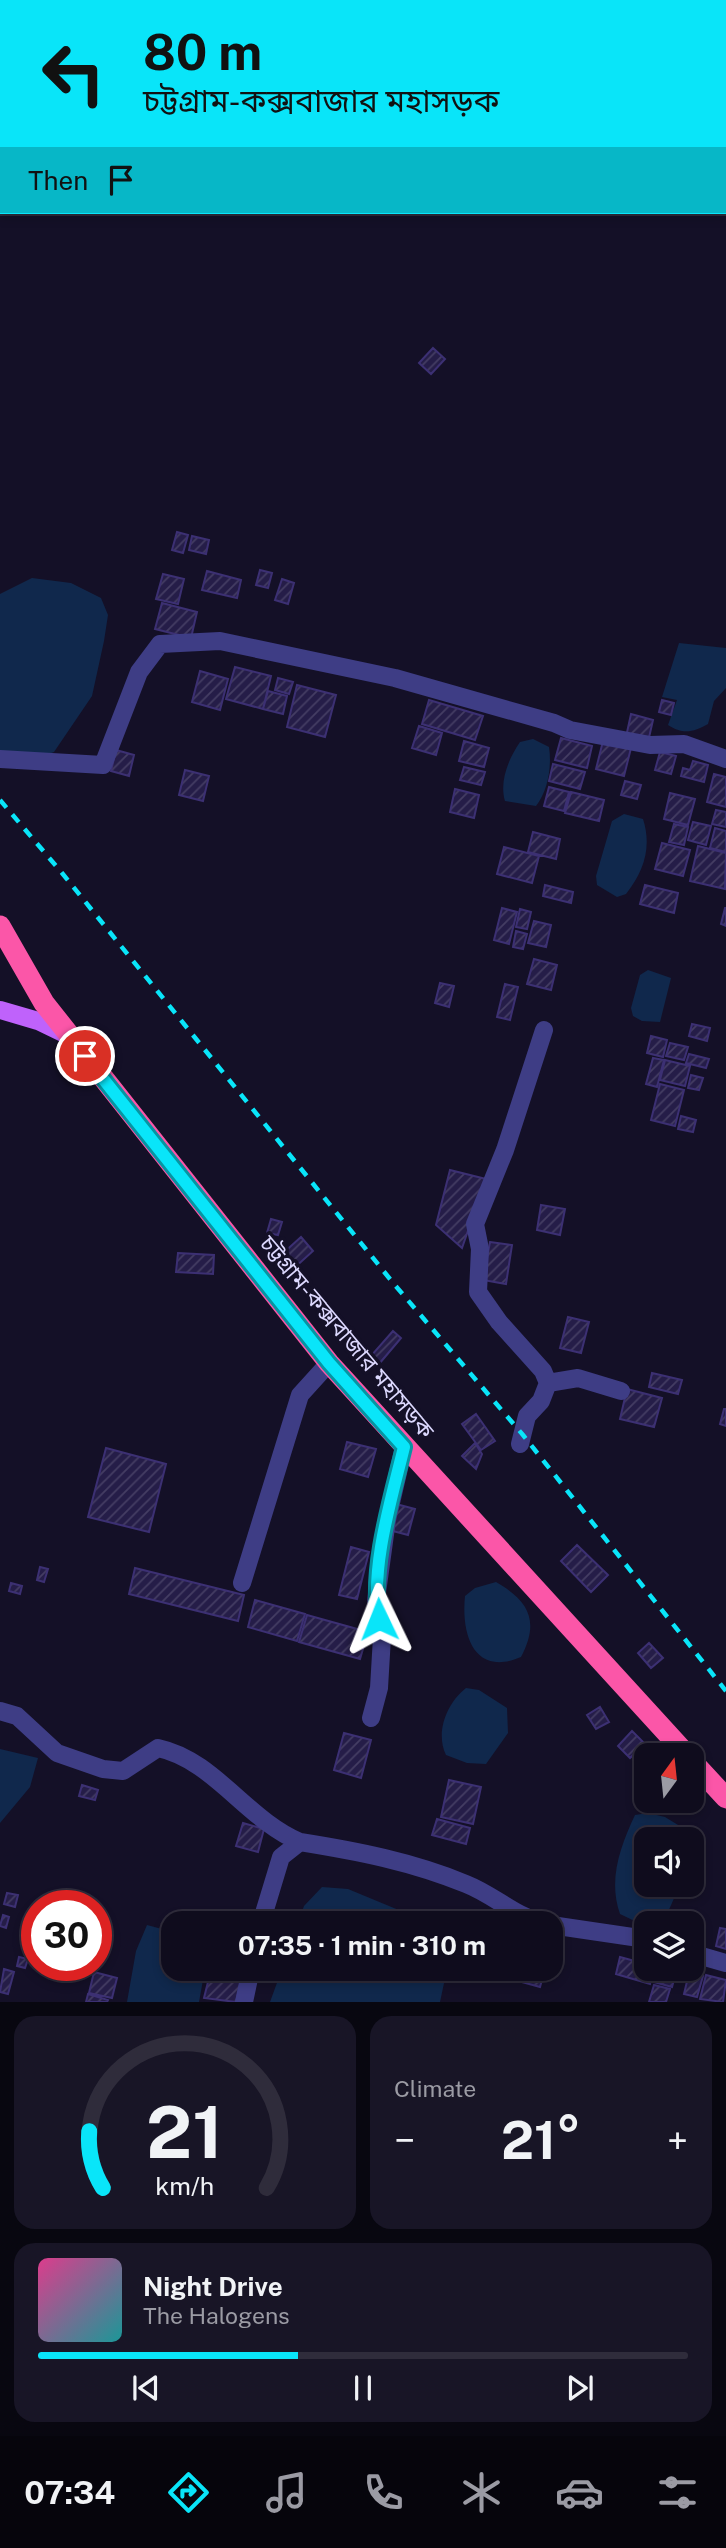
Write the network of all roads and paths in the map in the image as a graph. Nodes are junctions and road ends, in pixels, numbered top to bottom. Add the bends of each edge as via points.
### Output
1 (0, 759) edge
2 (726, 759) edge
3 (0, 926) edge
4 (0, 1010) edge
5 (544, 1030) dead end
6 (69, 1036) junction
7 (329, 1363) junction
8 (548, 1383) junction
9 (621, 1391) dead end
10 (520, 1444) dead end
11 (404, 1447) junction
12 (242, 1583) dead end
13 (0, 1711) edge
14 (371, 1718) dead end
15 (676, 1743) edge
16 (704, 1774) edge
17 (726, 1798) edge
18 (300, 1842) junction
19 (265, 1911) edge
20 (510, 1911) edge
21 (563, 1927) edge
22 (634, 1937) edge
23 (704, 1956) edge
24 (726, 1963) edge
25 (248, 1981) edge
26 (244, 2002) edge

1 - 2 street via 103,765 139,672 160,645 220,641 395,678 570,730 650,745 684,744
3 - 6 highway, চট্টগ্রাম-কক্সবাজার মহাসড়ক via 44,1003
4 - 6 main road
5 - 8 street via 475,1224 480,1249 478,1292
6 - 7 highway, চট্টগ্রাম-কক্সবাজার মহাসড়ক
7 - 11 highway, চট্টগ্রাম-কক্সবাজার মহাসড়ক
7 - 12 street via 300,1395
8 - 9 street via 578,1378
8 - 10 street via 541,1401 527,1416
11 - 14 street via 387,1520 376,1600 382,1637 379,1688
11 - 15 highway, চট্টগ্রাম-কক্সবাজার মহাসড়ক
13 - 18 street via 18,1716 57,1753 103,1769 122,1771 158,1748 174,1751 263,1821
16 - 17 highway
18 - 19 street via 281,1857
18 - 20 street via 381,1856 448,1877
21 - 22 street
23 - 24 street
25 - 26 street

